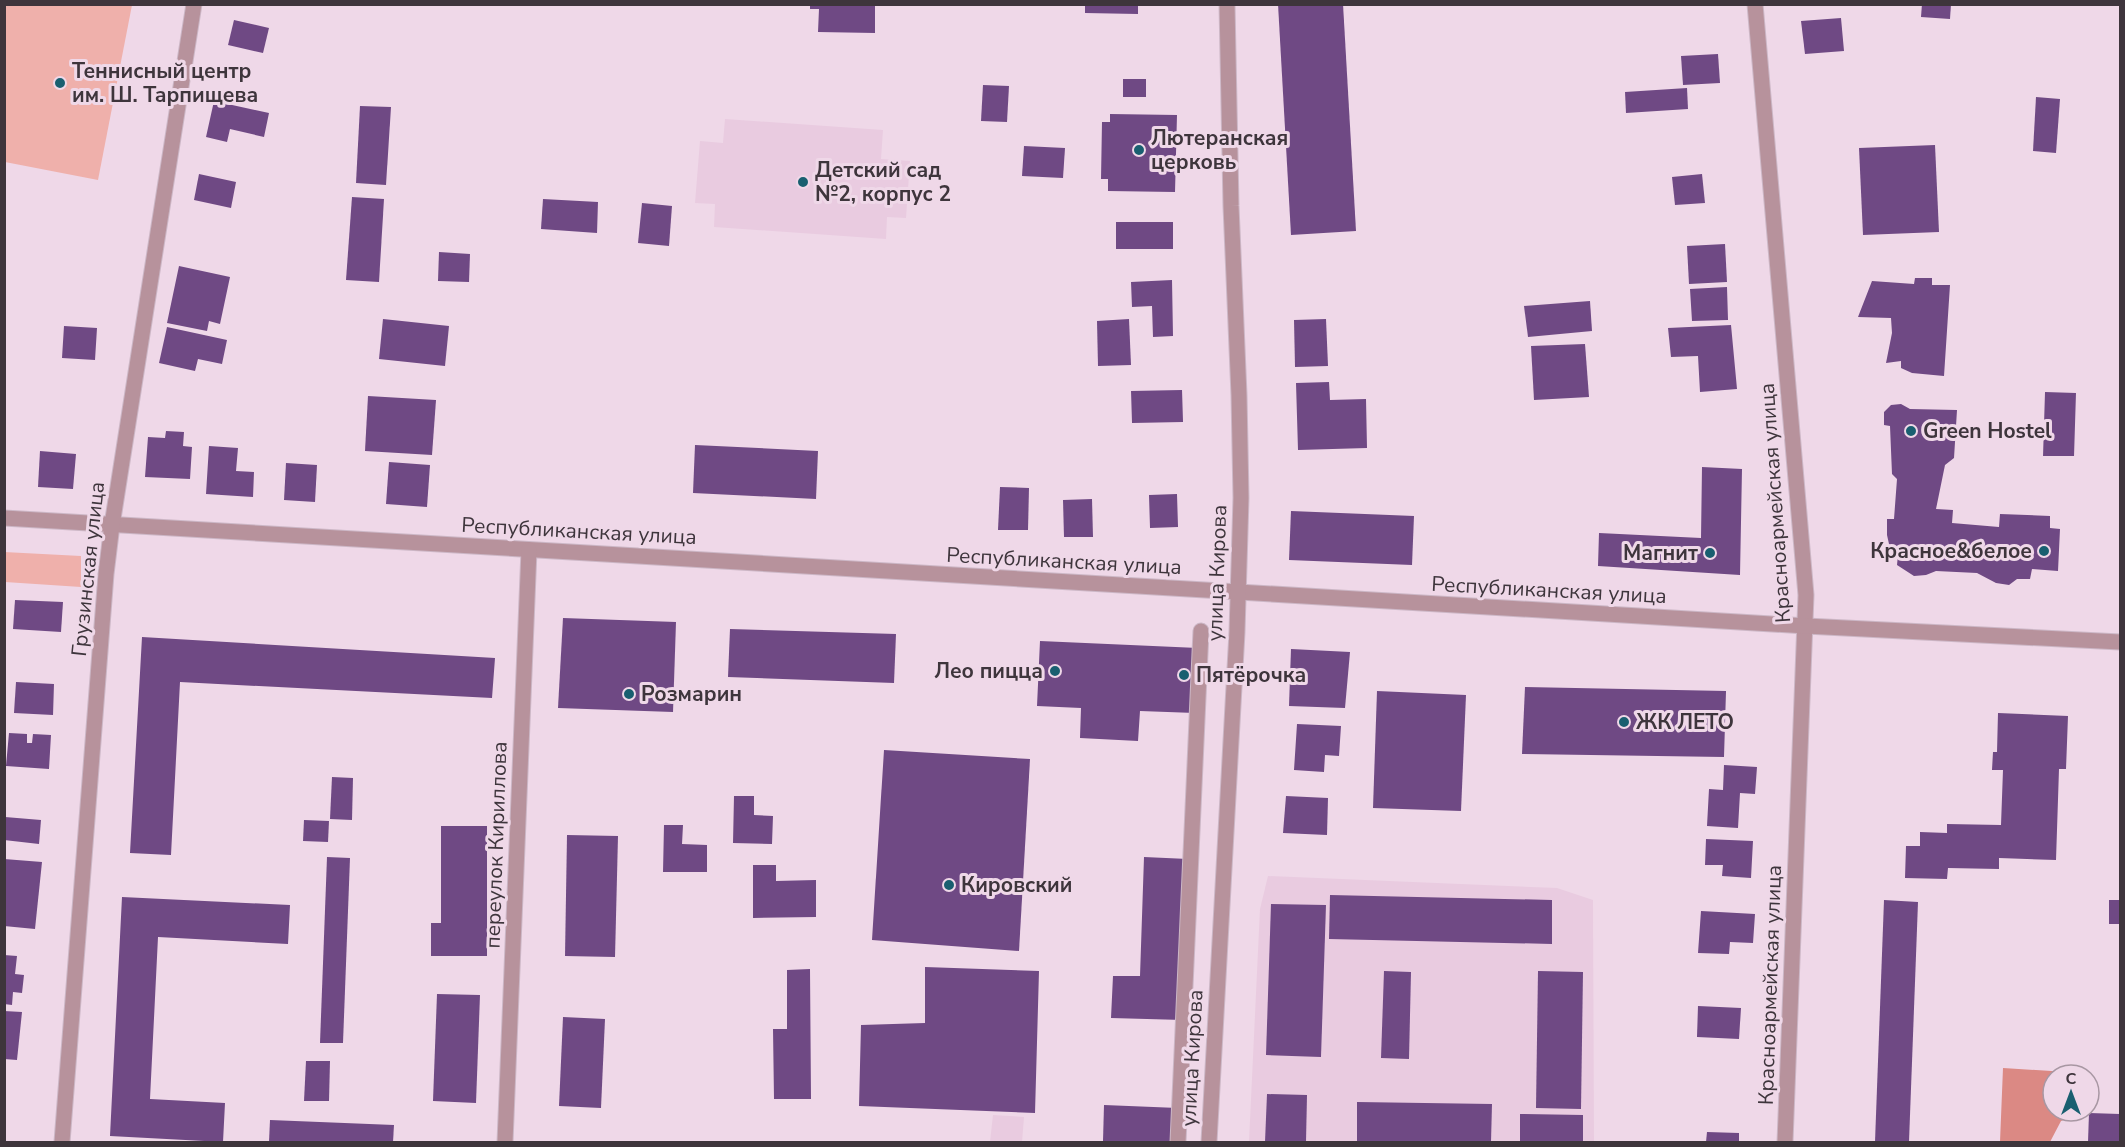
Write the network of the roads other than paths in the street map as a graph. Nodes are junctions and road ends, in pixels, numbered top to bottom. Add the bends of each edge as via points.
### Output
1 (194, 4) edge
2 (1227, 4) edge
3 (1755, 4) edge
4 (4, 518) edge
5 (112, 525) junction
6 (529, 549) junction
7 (1238, 592) junction
8 (1806, 626) junction
9 (1201, 631) dead end
10 (2121, 642) edge
11 (62, 1143) edge
12 (505, 1143) edge
13 (1178, 1143) edge
14 (1209, 1143) edge
15 (1785, 1143) edge

1 - 5 street, Грузинская улица
2 - 7 street, улица Кирова via 1240,406
3 - 8 street, Красноармейская улица
4 - 5 street, Республиканская улица
5 - 6 street, Республиканская улица
5 - 11 street, Грузинская улица
6 - 7 street, Республиканская улица
6 - 12 street, переулок Кириллова
7 - 8 street, Республиканская улица
7 - 14 street, улица Кирова
8 - 10 street, Республиканская улица
8 - 15 street, Красноармейская улица
9 - 13 street

